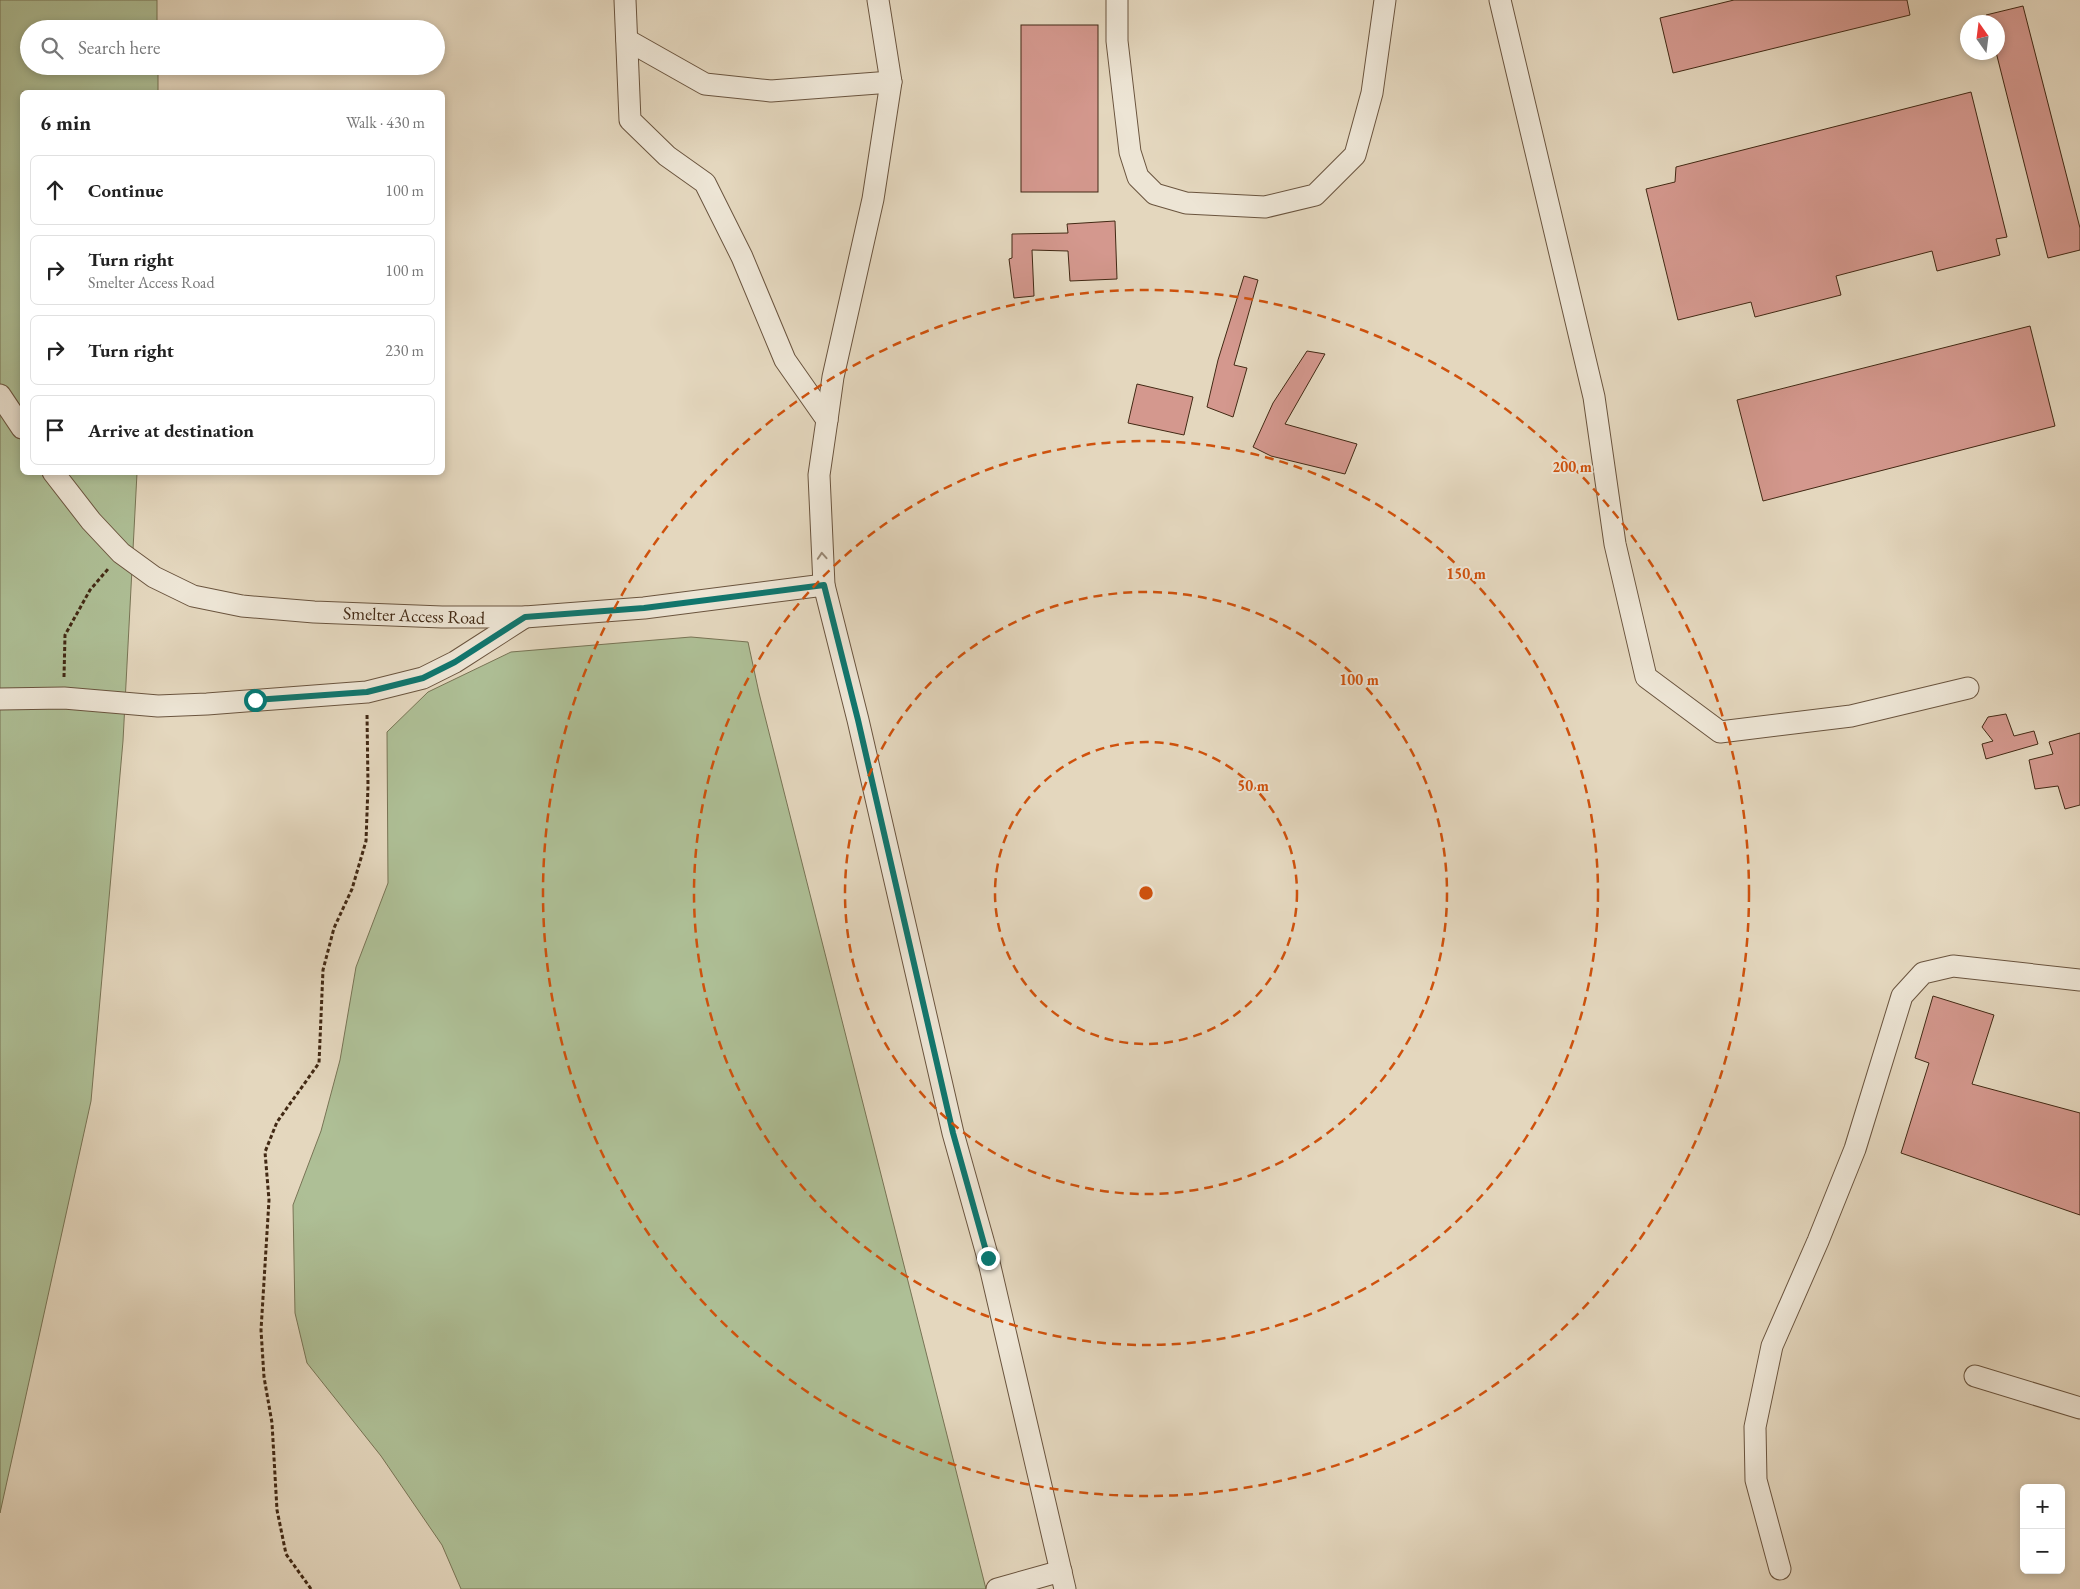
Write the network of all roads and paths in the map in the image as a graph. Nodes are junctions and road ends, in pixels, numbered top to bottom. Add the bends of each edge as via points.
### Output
1 (625, 0) edge
2 (878, 0) edge
3 (1117, 0) edge
4 (1385, 0) edge
5 (1500, 0) edge
6 (626, 40) junction
7 (891, 82) junction
8 (0, 395) edge
9 (826, 420) junction
10 (20, 425) edge
11 (55, 475) edge
12 (121, 553) junction
13 (824, 585) junction
14 (525, 617) junction
15 (1968, 688) dead end
16 (367, 692) junction
17 (64, 698) junction
18 (0, 699) edge
19 (2080, 980) edge
20 (1975, 1376) dead end
21 (2080, 1408) edge
22 (1780, 1568) dead end
23 (1063, 1580) edge
24 (311, 1589) edge
25 (997, 1589) edge

1 - 6 lane
2 - 7 lane
3 - 4 lane via 1117,41 1130,152 1138,177 1155,194 1186,203 1265,207 1315,195 1355,155 1372,93
5 - 15 lane via 1594,397 1615,544 1646,677 1720,732 1851,716
6 - 7 lane via 705,84 771,91
6 - 9 lane via 630,120 667,156 704,184 742,257 785,360
7 - 9 lane via 873,199
8 - 10 lane
13 -> 9 lane via 819,476
11 - 12 lane, Smelter Access Road
12 - 14 lane, Smelter Access Road via 154,577 193,596 242,606 442,617
12 - 17 path via 90,590 65,635
13 - 14 lane, Smelter Access Road via 644,608
13 - 23 lane via 953,1133 988,1258
14 - 16 lane via 455,662 423,678
16 - 17 lane via 158,706
16 - 24 path via 366,840 352,889 334,928 323,970 319,1063 277,1122 265,1152 269,1200 261,1330 272,1424 277,1510 286,1554
17 - 18 lane
19 - 22 lane via 1953,966 1923,973 1902,996 1854,1150 1772,1346 1755,1427 1756,1480
20 - 21 lane
23 - 25 lane

